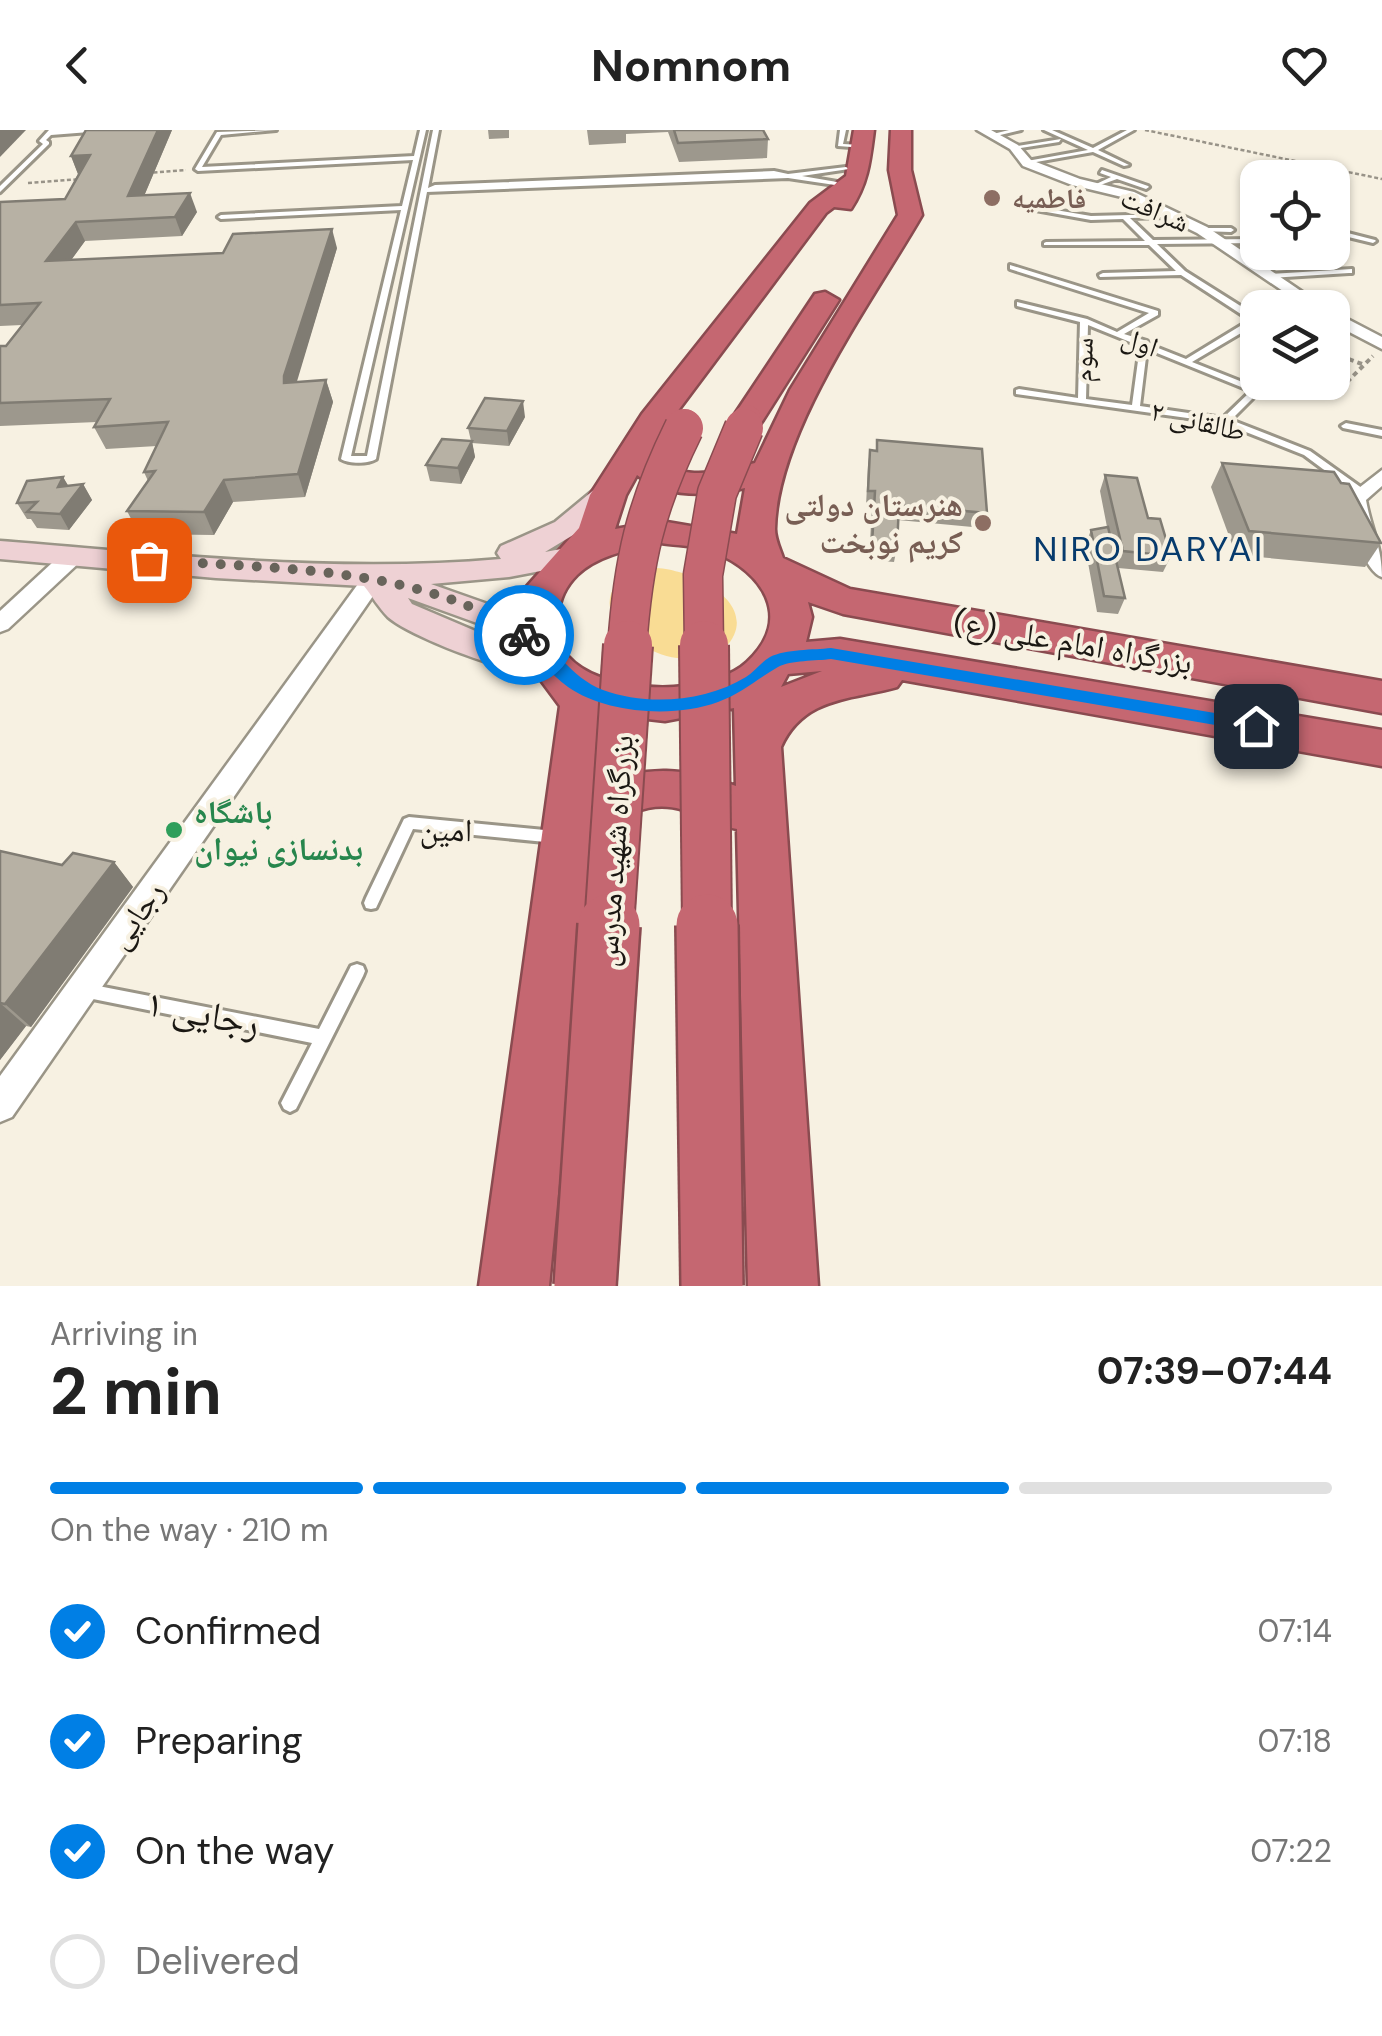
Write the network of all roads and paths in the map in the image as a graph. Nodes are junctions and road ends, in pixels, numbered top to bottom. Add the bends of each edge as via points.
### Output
1 (112, 130) edge
2 (273, 130) edge
3 (423, 130) edge
4 (436, 130) edge
5 (842, 130) edge
6 (900, 130) edge
7 (1018, 130) edge
8 (1047, 130) edge
9 (1131, 130) edge
10 (1142, 130) edge
11 (51, 132) edge
12 (988, 132) edge
13 (863, 138) edge
14 (1060, 140) dead end
15 (1014, 147) junction
16 (1092, 150) junction
17 (416, 158) junction
18 (1027, 162) junction
19 (1126, 165) dead end
20 (198, 169) junction
21 (1102, 172) dead end
22 (140, 174) edge
23 (788, 176) junction
24 (1116, 177) junction
25 (82, 179) edge
26 (1382, 179) edge
27 (1094, 187) junction
28 (1146, 187) dead end
29 (2, 188) edge
30 (427, 190) junction
31 (408, 191) junction
32 (858, 191) junction
33 (404, 208) junction
34 (1032, 208) dead end
35 (1166, 215) junction
36 (220, 218) dead end
37 (1126, 218) junction
38 (1350, 235) edge
39 (1228, 236) junction
40 (1240, 238) edge
41 (1373, 241) dead end
42 (1046, 244) dead end
43 (1150, 244) junction
44 (1240, 253) edge
45 (1013, 267) dead end
46 (1261, 270) edge
47 (1349, 271) dead end
48 (1182, 273) junction
49 (1103, 275) dead end
50 (1270, 276) junction
51 (1291, 290) edge
52 (1020, 304) dead end
53 (1240, 311) edge
54 (1084, 321) junction
55 (1350, 326) edge
56 (1353, 328) junction
57 (1240, 330) edge
58 (1350, 330) edge
59 (1120, 334) junction
60 (1144, 343) junction
61 (1382, 347) edge
62 (1189, 360) junction
63 (1350, 360) edge
64 (1362, 364) junction
65 (1350, 378) edge
66 (1240, 379) edge
67 (1019, 392) dead end
68 (1082, 399) junction
69 (1246, 400) edge
70 (1136, 406) junction
71 (1225, 421) junction
72 (1346, 426) dead end
73 (1382, 433) edge
74 (640, 441) junction
75 (771, 460) junction
76 (1382, 476) edge
77 (611, 490) junction
78 (1362, 493) junction
79 (0, 550) edge
80 (579, 554) junction
81 (74, 555) junction
82 (768, 566) junction
83 (1382, 570) edge
84 (435, 572) junction
85 (374, 578) junction
86 (892, 610) junction
87 (0, 624) edge
88 (884, 661) junction
89 (550, 662) junction
90 (774, 662) junction
91 (947, 672) junction
92 (1382, 697) edge
93 (758, 747) junction
94 (1379, 754) edge
95 (567, 841) junction
96 (764, 847) junction
97 (371, 903) dead end
98 (357, 971) dead end
99 (84, 990) junction
100 (322, 1037) junction
101 (290, 1103) dead end
102 (0, 1105) edge
103 (514, 1286) edge
104 (585, 1286) edge
105 (712, 1286) edge
106 (783, 1286) edge

1 - 11 lane
2 - 20 lane via 219,132
3 - 17 lane
4 - 30 lane
5 - 13 lane via 840,145
6 - 32 highway
7 - 12 lane
8 - 16 lane
9 - 16 lane
10 - 26 path
11 - 29 lane
12 - 15 street, شرافت
13 - 32 highway
14 - 15 lane
15 - 18 street, شرافت
16 - 18 lane
16 - 19 lane
17 - 20 lane
17 - 31 lane
18 - 27 street, شرافت
20 - 22 path
21 - 24 lane
23 - 30 lane
23 - 32 lane
23 - 32 lane
24 - 27 lane
24 - 28 lane
25 - 29 path
27 - 35 street, شرافت
30 - 31 lane
30 - 33 lane via 370,459 346,459
31 - 33 lane
32 - 74 highway
32 - 75 highway via 909,217
32 - 104 highway, بزرگراه شهید مدرس, bridge via 686,424 640,538
32 - 105 highway, bridge via 741,431 716,493 706,545
33 - 36 lane
34 - 37 lane
35 - 37 lane
35 - 39 street, شرافت
37 - 43 lane
38 - 41 lane
39 - 40 lane
39 - 43 lane
39 - 44 street, شرافت
42 - 43 lane
43 - 48 lane
45 - 59 lane via 1155,313
46 - 50 street, شرافت
47 - 50 lane
48 - 49 lane
48 - 53 lane
50 - 51 street, شرافت
52 - 54 lane, اول
54 - 59 lane, اول
54 - 68 lane, سوم
55 - 56 street
56 - 58 lane
56 - 61 street
57 - 62 lane
59 - 60 lane, اول
60 - 62 lane, اول
60 - 70 lane
61 - 64 path
62 - 66 lane, اول
63 - 64 path
64 - 65 path
67 - 68 lane, طالقانی ۲
68 - 70 lane, طالقانی ۲
69 - 71 lane
70 - 71 lane, طالقانی ۲
71 - 78 lane, طالقانی ۲ via 1307,453
72 - 73 lane
74 - 75 highway via 650,468 691,484 742,480
74 - 77 highway
75 - 82 highway via 755,540
76 - 78 street
77 - 80 highway
77 - 84 main road via 537,544
78 - 83 street via 1356,498 1359,519
79 - 81 main road
80 - 82 highway via 627,536 678,532 732,544
80 - 84 main road
80 - 89 highway via 551,576 537,599 533,624
81 - 85 main road
81 - 87 street
82 - 86 highway, بزرگراه امام علی (ع) via 828,597
82 - 90 highway via 784,584 793,612 790,637
84 - 85 main road
85 - 89 main road via 401,611 506,660
85 - 99 street, رجایی
86 - 88 highway via 867,614 853,628 857,646
86 - 92 highway, بزرگراه امام علی (ع)
88 - 90 highway, بزرگراه امام علی (ع) via 831,654
88 - 91 highway, بزرگراه امام علی (ع)
89 - 90 highway via 602,696 660,705 724,694
89 - 95 highway, بزرگراه شهید مدرس via 584,704
90 - 93 highway via 757,691
91 - 93 highway via 814,688 781,709
91 - 94 highway, بزرگراه امام علی (ع)
93 - 96 highway
95 - 96 highway via 611,801 674,788 733,808
95 - 97 lane, امین via 410,823
95 - 103 highway, بزرگراه شهید مدرس
96 - 106 highway
98 - 100 lane
99 - 100 lane, رجایی ۱
99 - 102 street, رجایی
100 - 101 lane

